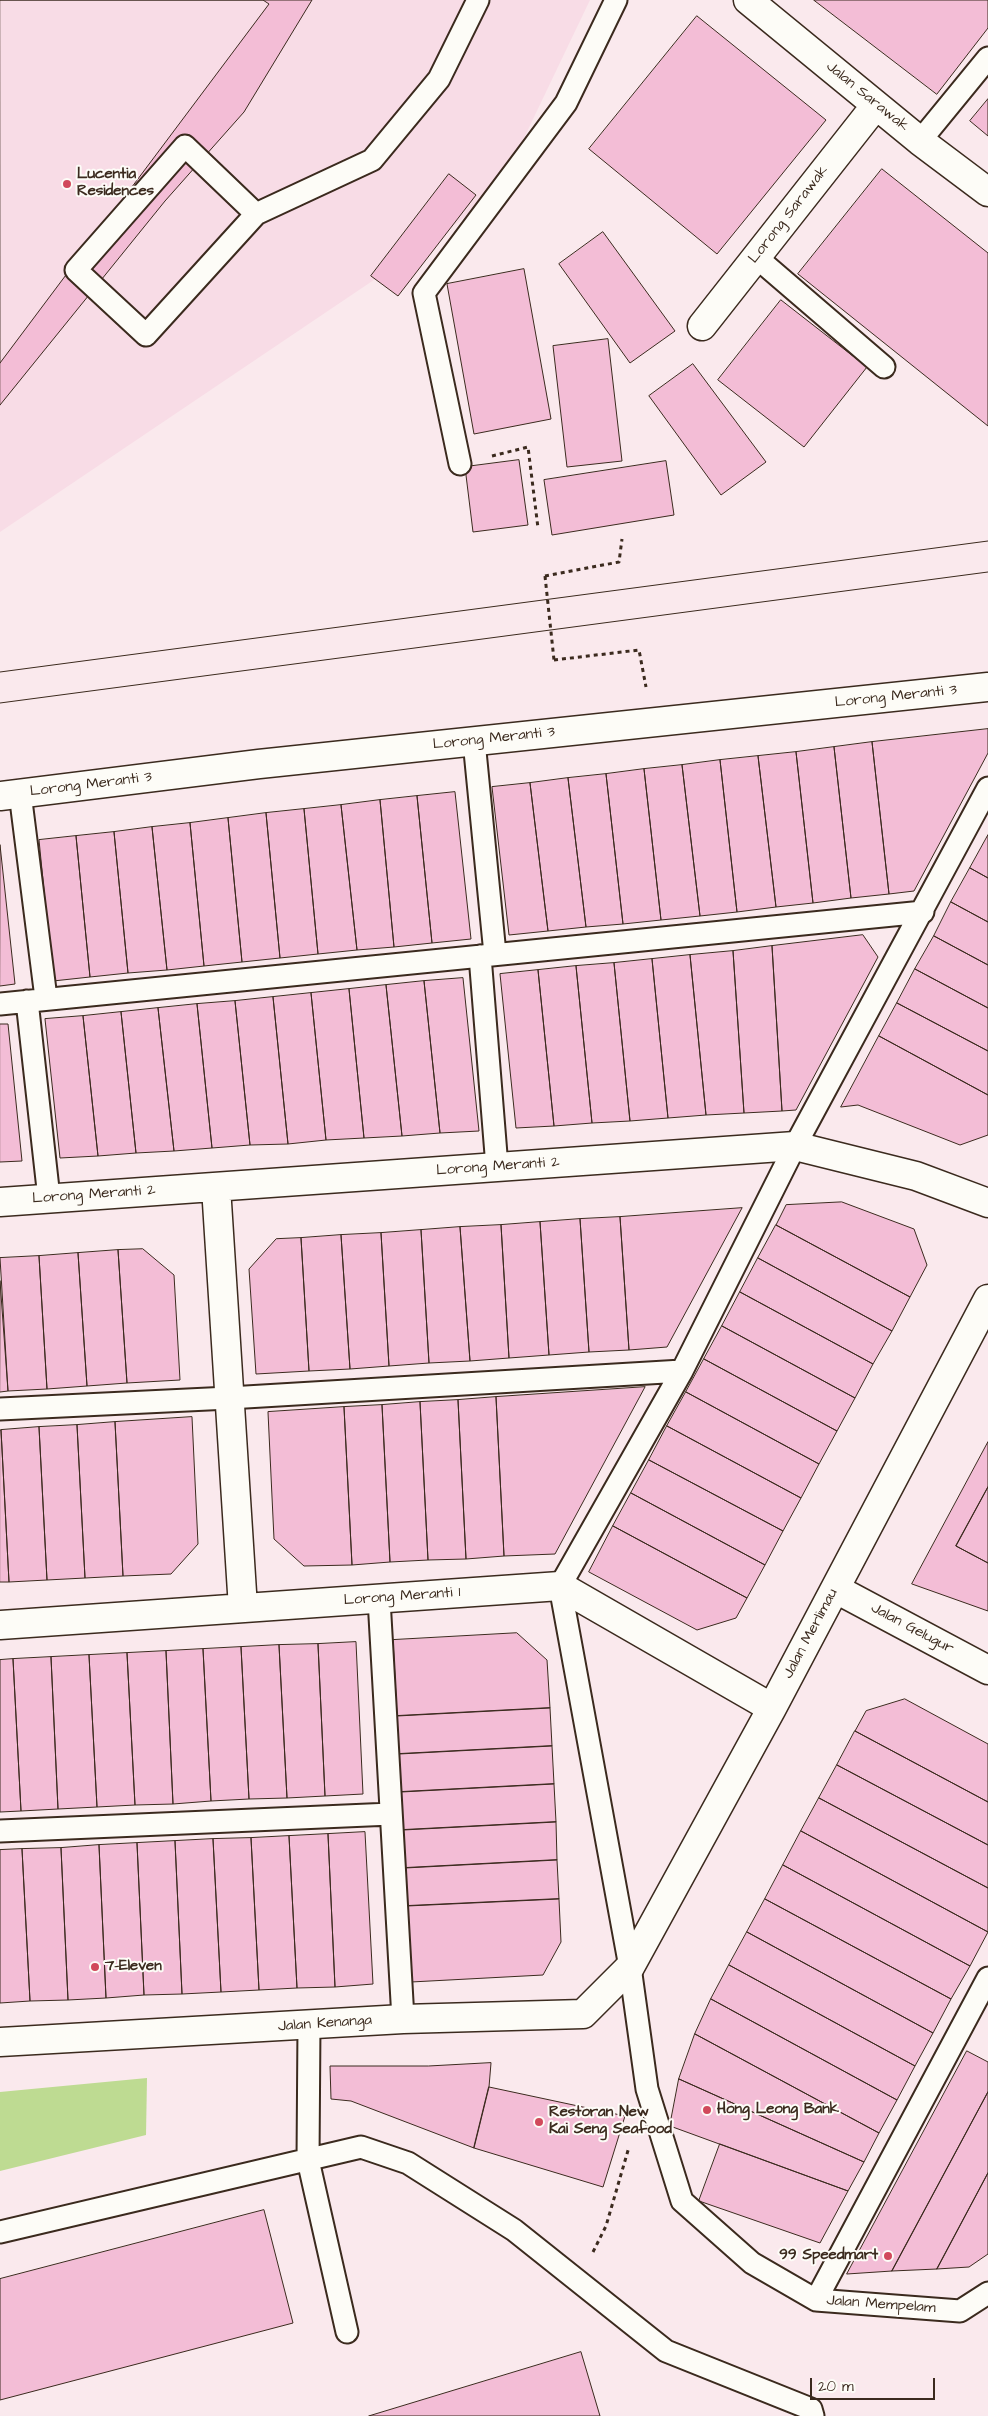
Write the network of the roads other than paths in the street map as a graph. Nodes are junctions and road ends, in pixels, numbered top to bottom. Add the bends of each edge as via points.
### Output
1 (478, 0) edge
2 (616, 0) edge
3 (748, 0) edge
4 (988, 58) edge
5 (876, 105) junction
6 (920, 141) junction
7 (988, 192) edge
8 (256, 214) junction
9 (756, 257) junction
10 (702, 326) dead end
11 (884, 367) dead end
12 (460, 464) road end
13 (988, 687) edge
14 (474, 741) junction
15 (988, 788) edge
16 (10, 795) edge
17 (923, 912) junction
18 (487, 955) junction
19 (37, 1000) junction
20 (0, 1004) edge
21 (796, 1146) junction
22 (497, 1167) junction
23 (216, 1187) junction
24 (49, 1198) junction
25 (0, 1202) edge
26 (988, 1203) edge
27 (988, 1299) edge
28 (682, 1371) junction
29 (230, 1398) junction
30 (0, 1409) edge
31 (560, 1586) junction
32 (836, 1588) junction
33 (379, 1599) junction
34 (243, 1608) junction
35 (0, 1626) edge
36 (988, 1670) edge
37 (772, 1708) junction
38 (391, 1814) junction
39 (0, 1831) edge
40 (630, 1967) junction
41 (988, 1978) edge
42 (403, 2019) junction
43 (309, 2025) junction
44 (0, 2042) edge
45 (308, 2160) junction
46 (0, 2232) edge
47 (988, 2293) edge
48 (816, 2300) junction
49 (347, 2332) dead end
50 (813, 2416) edge

1 - 8 lane via 439,78 372,160
2 - 12 lane via 566,104 424,293
3 - 5 street, Jalan Sarawak
4 - 6 lane
5 - 6 street, Jalan Sarawak
5 - 9 street, Lorong Sarawak
6 - 7 street, Jalan Sarawak
8 - 8 lane via 146,335 76,270 185,146
9 - 10 street, Lorong Sarawak
9 - 11 lane
13 - 14 street, Lorong Meranti 3
14 - 16 street, Lorong Meranti 3
14 - 18 lane
15 - 17 lane
16 - 19 lane
17 - 18 lane
17 - 21 lane
18 - 19 lane
18 - 22 lane
19 - 20 lane
19 - 24 lane
21 - 22 street, Lorong Meranti 2
21 - 26 street, Lorong Meranti 2 via 916,1176
21 - 28 lane
22 - 23 street, Lorong Meranti 2
23 - 24 street, Lorong Meranti 2
23 - 29 street
24 - 25 street, Lorong Meranti 2
27 - 32 street, Jalan Merlimau
28 - 29 lane
28 - 31 lane
29 - 30 lane
29 - 34 street
31 - 33 street, Lorong Meranti 1
31 - 37 street
31 - 40 lane, Jalan Mempelam
32 - 36 street, Jalan Gelugur
32 - 37 street, Jalan Merlimau
33 - 34 street, Lorong Meranti 1
33 - 38 lane
34 - 35 street, Lorong Meranti 1
37 - 40 street, Jalan Merlimau
38 - 39 lane
38 - 42 lane
40 - 42 street, Jalan Kenanga via 583,2014
40 - 48 lane, Jalan Mempelam via 647,2089 682,2201 752,2263
41 - 48 lane
42 - 43 street, Jalan Kenanga
43 - 44 street, Jalan Kenanga
43 - 45 lane
45 - 46 lane
45 - 49 lane
45 - 50 lane via 361,2147 408,2163 514,2230 666,2351 811,2409
47 - 48 lane, Jalan Mempelam via 960,2311

